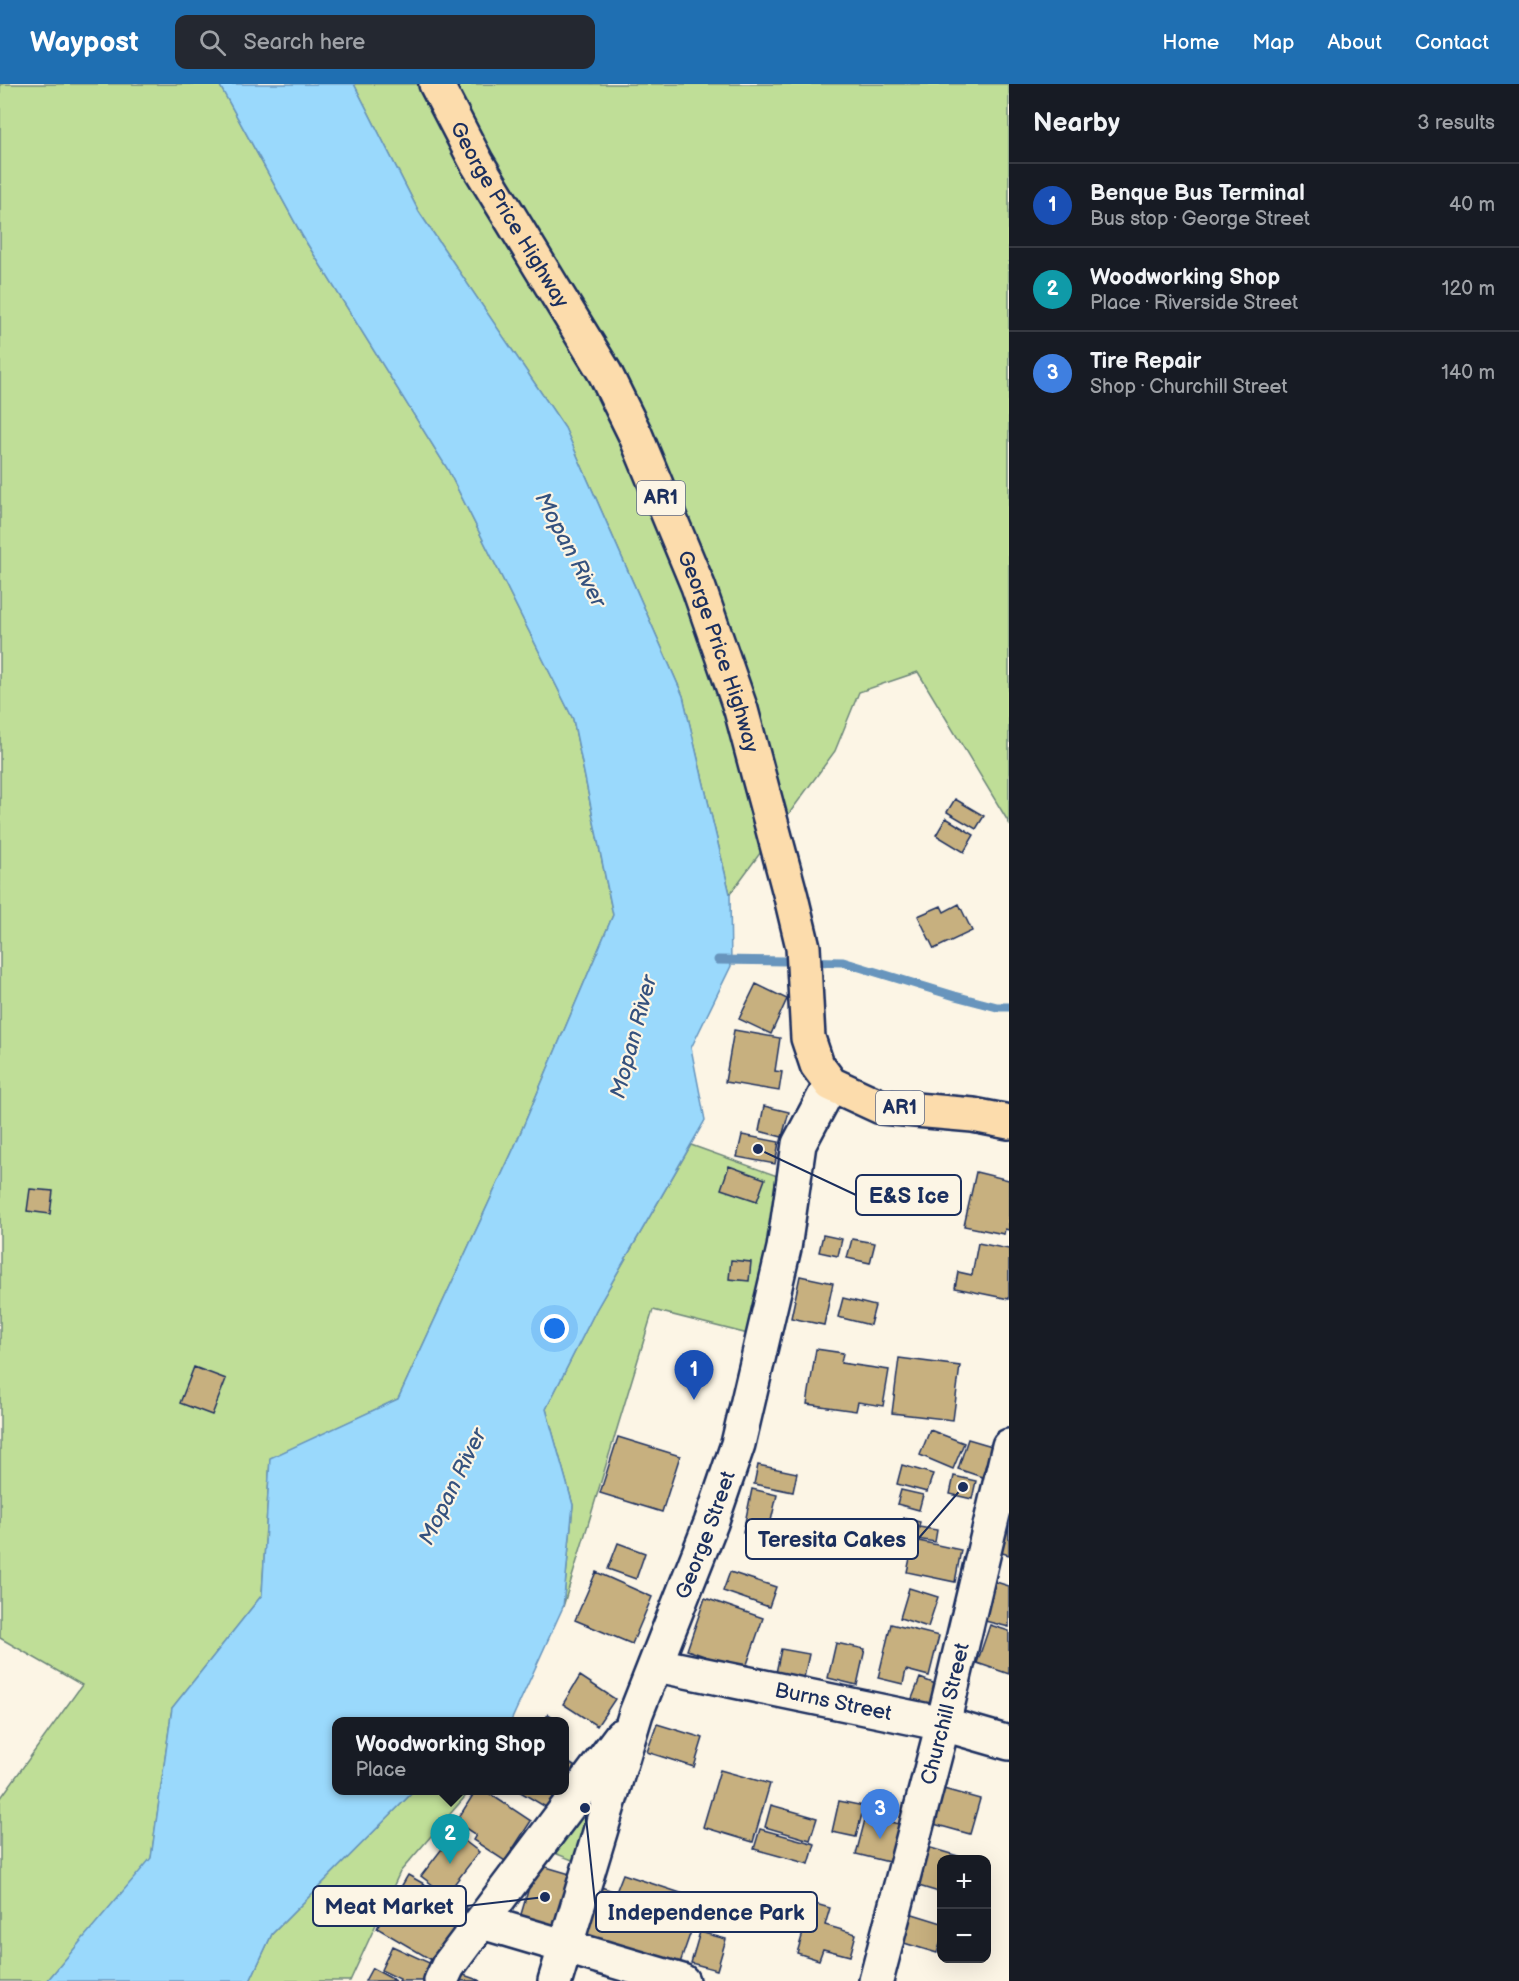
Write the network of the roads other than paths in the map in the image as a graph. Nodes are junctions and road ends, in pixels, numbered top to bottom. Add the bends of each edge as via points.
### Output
1 (436, 84) edge
2 (831, 1084) junction
3 (1009, 1122) edge
4 (1009, 1446) edge
5 (657, 1665) junction
6 (636, 1713) junction
7 (943, 1724) junction
8 (1009, 1743) edge
9 (482, 1922) junction
10 (565, 1948) junction
11 (441, 1981) edge
12 (555, 1981) edge
13 (682, 1981) edge
14 (876, 1981) edge

1 - 2 highway, George Price Highway / AR1 via 477,163 605,373 635,434 724,654 804,961 808,1038 817,1065
2 - 3 highway, AR1 via 881,1107
2 - 5 street, George Street via 799,1144 784,1248 738,1444
4 - 7 street, Churchill Street
5 - 6 street, George Street
5 - 7 street, Burns Street
6 - 9 street
6 - 10 street, George Street
7 - 8 street, Burns Street
7 - 14 street, Churchill Street
9 - 10 street
9 - 11 street
10 - 12 street, George Street
10 - 13 street

